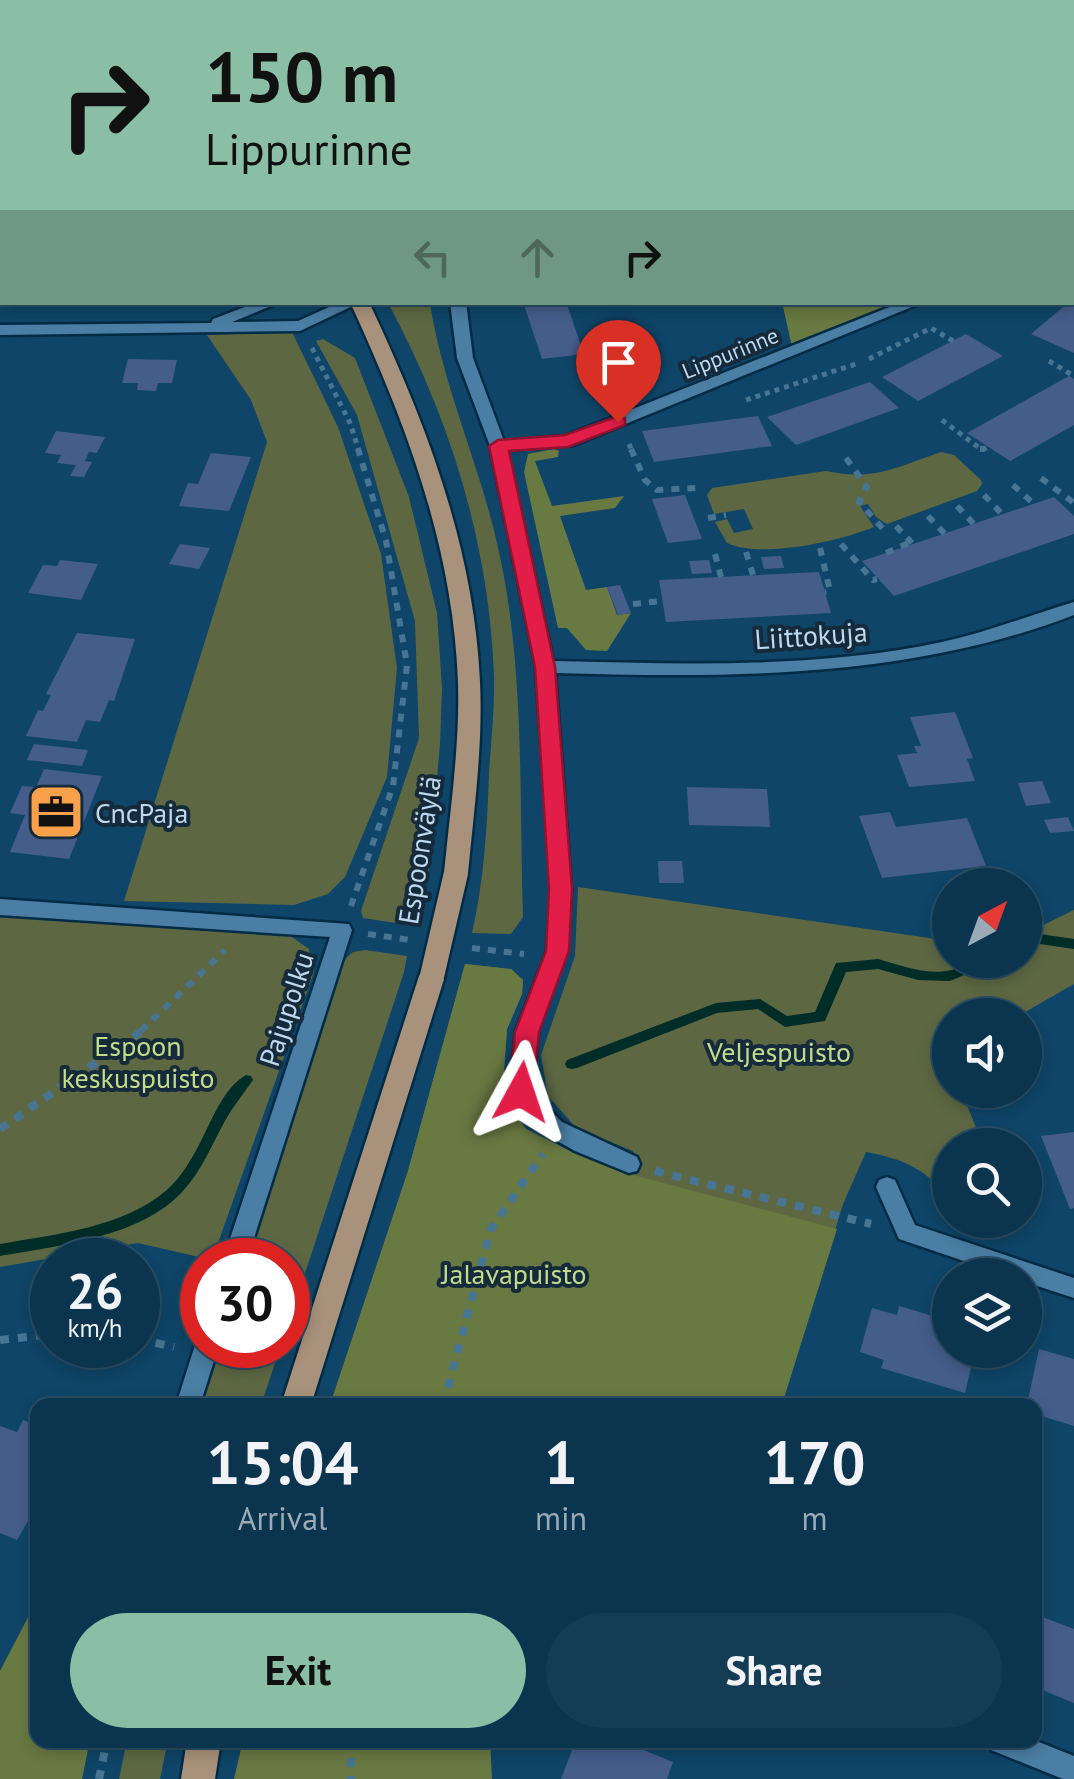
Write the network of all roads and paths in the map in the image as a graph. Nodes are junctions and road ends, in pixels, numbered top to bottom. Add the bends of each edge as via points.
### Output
1 (266, 305) edge
2 (349, 305) edge
3 (358, 305) edge
4 (458, 305) edge
5 (910, 305) edge
6 (207, 326) junction
7 (300, 326) junction
8 (0, 330) edge
9 (953, 341) dead end
10 (869, 359) dead end
11 (1049, 361) dead end
12 (1074, 376) edge
13 (942, 420) dead end
14 (618, 422) junction
15 (498, 446) junction
16 (988, 447) dead end
17 (846, 458) dead end
18 (1041, 478) dead end
19 (1014, 485) dead end
20 (696, 488) dead end
21 (984, 495) dead end
22 (1074, 503) edge
23 (1034, 504) dead end
24 (957, 506) dead end
25 (1002, 514) dead end
26 (726, 515) dead end
27 (928, 516) dead end
28 (708, 518) dead end
29 (974, 524) dead end
30 (896, 526) dead end
31 (884, 530) dead end
32 (945, 534) dead end
33 (841, 544) dead end
34 (820, 548) dead end
35 (746, 552) dead end
36 (886, 553) dead end
37 (715, 554) dead end
38 (754, 575) dead end
39 (721, 577) dead end
40 (877, 579) dead end
41 (825, 592) dead end
42 (662, 601) dead end
43 (634, 604) dead end
44 (1074, 608) edge
45 (545, 667) junction
46 (0, 907) edge
47 (252, 922) junction
48 (342, 930) junction
49 (411, 940) dead end
50 (469, 947) dead end
51 (530, 955) dead end
52 (0, 1129) edge
53 (559, 1134) junction
54 (628, 1164) joint
55 (887, 1187) dead end
56 (907, 1232) junction
57 (242, 1238) edge
58 (1074, 1288) edge
59 (30, 1337) edge
60 (0, 1340) edge
61 (200, 1368) edge
62 (190, 1398) edge
63 (298, 1398) edge
64 (445, 1398) edge
65 (105, 1748) edge
66 (203, 1748) edge
67 (351, 1748) edge
68 (1020, 1748) edge
69 (1074, 1770) edge
70 (99, 1779) edge
71 (198, 1779) edge
72 (351, 1779) edge

1 - 6 street
2 - 7 street
3 - 63 main road, Espoonväylä, bridge via 397,380 450,530 469,681 466,772 456,873 432,976
4 - 15 street via 465,358
5 - 14 street, Lippurinne
6 - 7 street
6 - 8 street
7 - 48 path via 350,423 386,541 407,665 393,786
9 - 10 path via 931,328
11 - 12 path
13 - 16 path via 982,450
14 - 15 street, Lippurinne via 568,441
14 - 20 path via 645,480 657,490
15 - 45 street
17 - 31 path via 867,487 859,502
18 - 22 path
19 - 23 path
21 - 25 path
24 - 29 path
26 - 28 path
27 - 32 path
30 - 36 path via 912,543
33 - 40 path
34 - 41 path via 830,591
35 - 38 path
37 - 39 path
42 - 43 path
44 - 45 street, Liittokuja via 994,636 876,659 682,671
45 - 53 street via 561,889 557,951 527,1032 520,1081 527,1102
46 - 47 street, Pajupolku
47 - 48 street, Pajupolku
47 - 52 path via 149,1026
48 - 49 path
48 - 57 street, Pajupolku
50 - 51 path
53 - 54 street
53 - 64 path via 492,1229
54 - 56 path
55 - 56 street
56 - 58 street
59 - 60 path
61 - 62 street
65 - 70 path
66 - 71 main road
67 - 72 path
68 - 69 street

